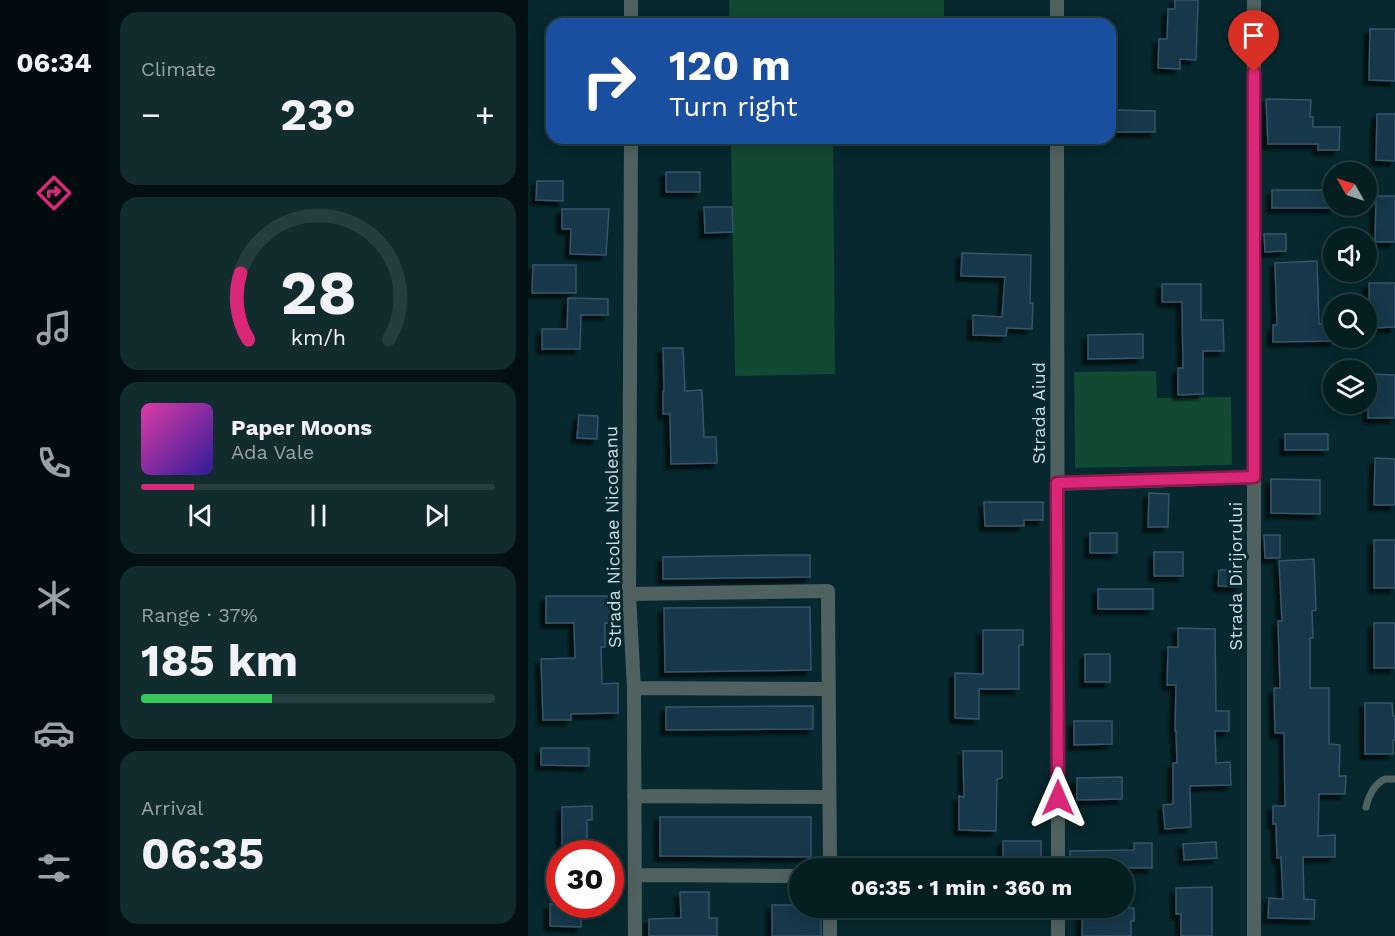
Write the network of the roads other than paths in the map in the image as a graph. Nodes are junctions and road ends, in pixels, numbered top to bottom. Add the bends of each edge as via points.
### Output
1 (631, 0) edge
2 (1057, 0) edge
3 (1254, 0) edge
4 (631, 18) edge
5 (1057, 18) edge
6 (631, 144) edge
7 (1058, 144) edge
8 (1254, 477) junction
9 (1057, 483) junction
10 (629, 594) junction
11 (634, 688) junction
12 (829, 689) junction
13 (1395, 779) edge
14 (634, 796) junction
15 (830, 796) junction
16 (1366, 807) dead end
17 (830, 858) edge
18 (1058, 858) edge
19 (635, 875) junction
20 (789, 876) edge
21 (830, 918) edge
22 (1058, 918) edge
23 (635, 936) edge
24 (830, 936) edge
25 (1058, 936) edge
26 (1254, 936) edge

1 - 4 street
2 - 5 street
3 - 8 street, Strada Dirijorului
6 - 10 street, Strada Nicolae Nicoleanu
7 - 9 street, Strada Aiud
8 - 9 street
8 - 26 street, Strada Dirijorului
9 - 18 street, Strada Aiud
10 - 11 street, Strada Nicolae Nicoleanu
10 - 12 street via 828,591
11 - 12 street
11 - 14 street, Strada Nicolae Nicoleanu
12 - 15 street
13 - 16 lane via 1386,779 1376,787 1368,796
14 - 15 street
14 - 19 street, Strada Nicolae Nicoleanu
15 - 17 street
19 - 20 street
19 - 23 street, Strada Nicolae Nicoleanu
21 - 24 street
22 - 25 street

